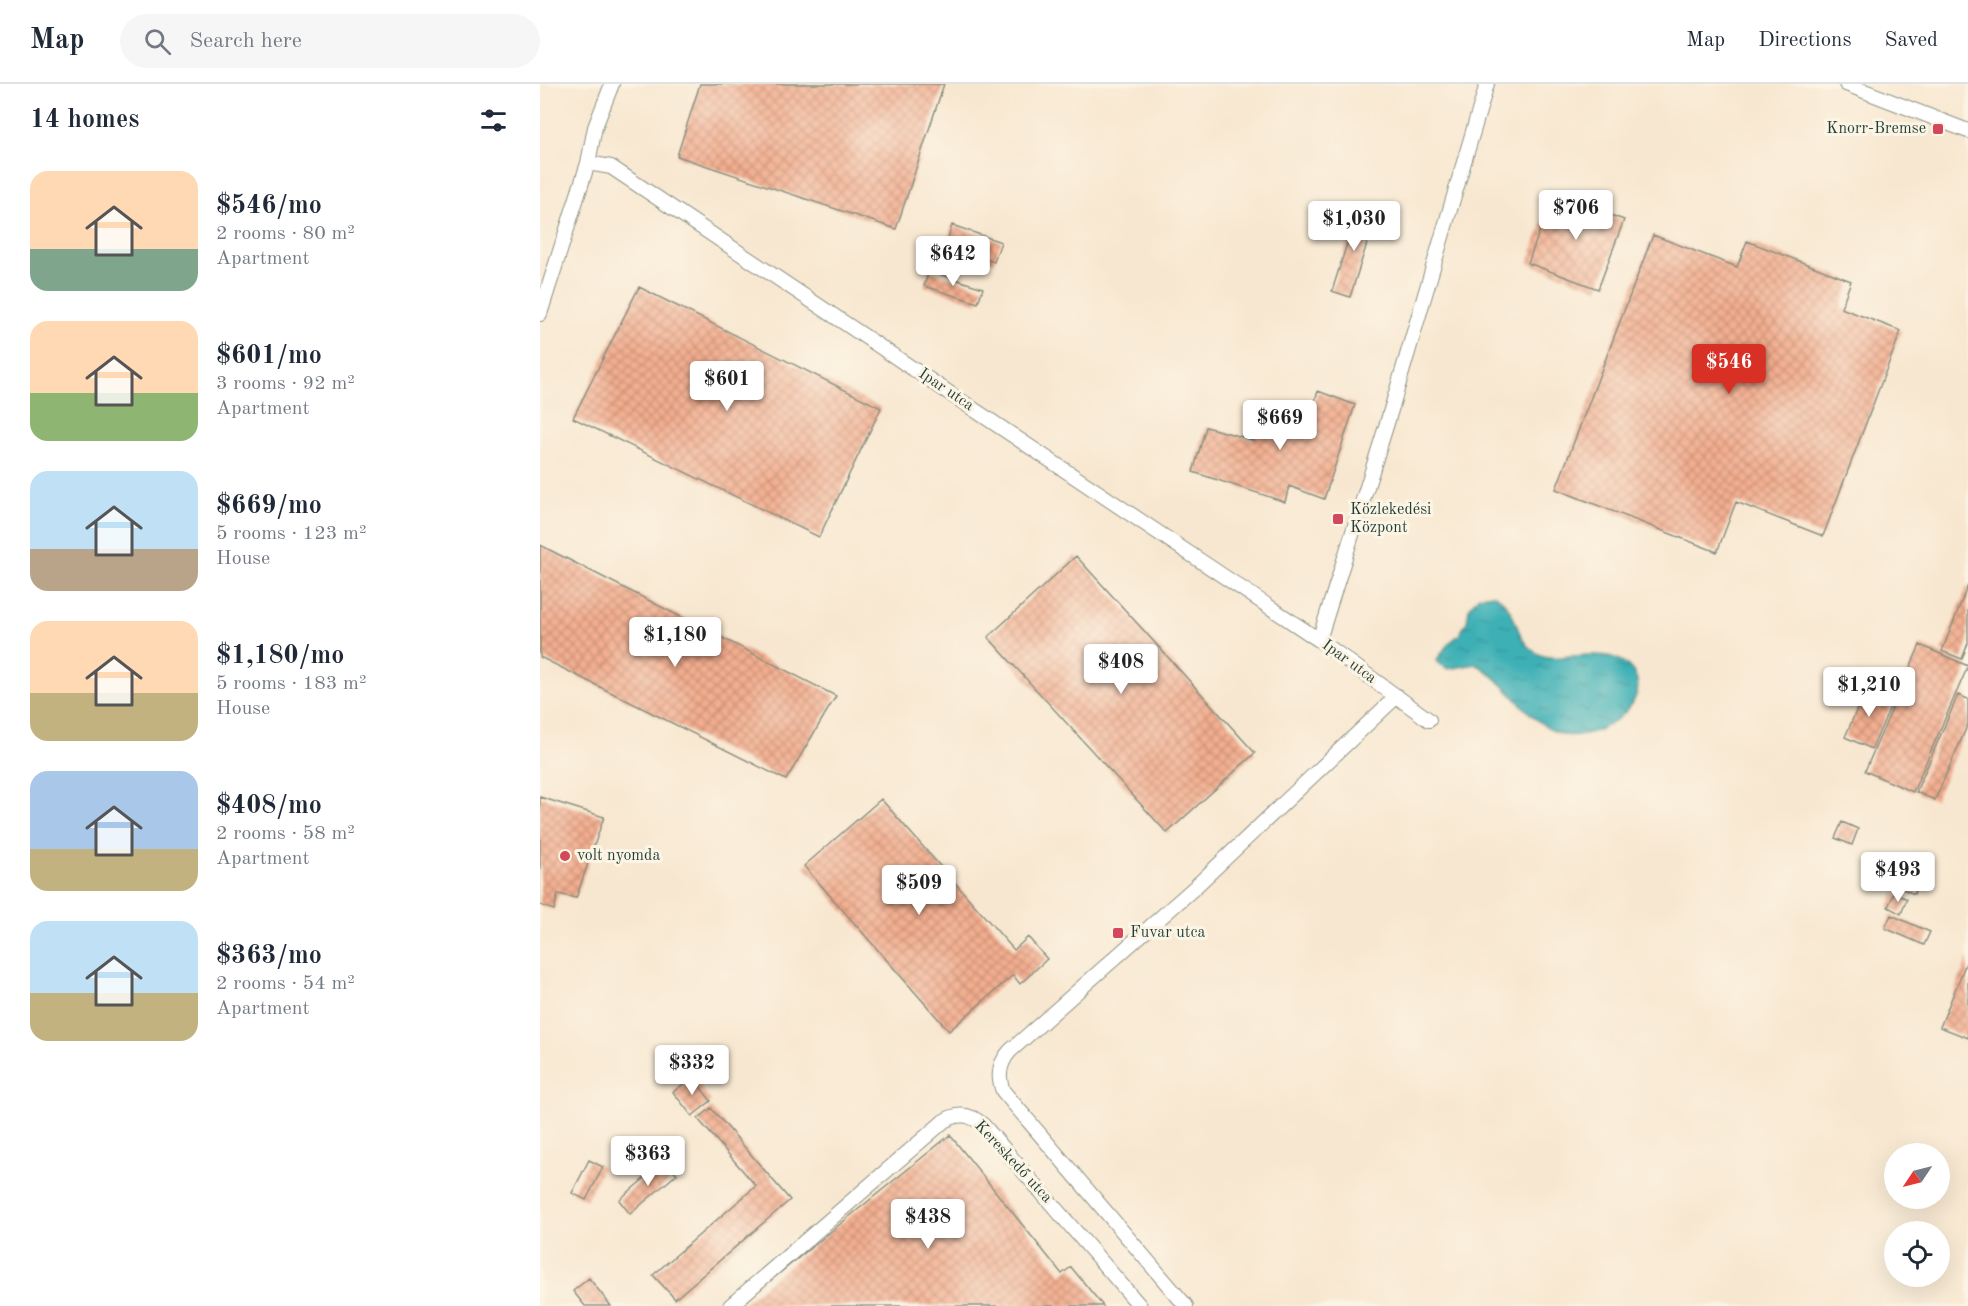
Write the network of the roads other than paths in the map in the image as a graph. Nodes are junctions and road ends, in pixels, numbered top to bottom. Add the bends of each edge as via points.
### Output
1 (612, 84) edge
2 (1487, 84) edge
3 (1845, 84) edge
4 (1968, 131) edge
5 (588, 163) junction
6 (540, 314) edge
7 (1319, 640) junction
8 (1397, 696) junction
9 (1429, 720) dead end
10 (730, 1306) edge
11 (1140, 1306) edge
12 (1186, 1306) edge

1 - 5 street via 595,127
2 - 7 street
3 - 4 street
5 - 6 street
5 - 7 street, Ipar utca via 611,167
7 - 8 street, Ipar utca
8 - 9 street, Ipar utca
8 - 12 street via 1194,888 1010,1051 1001,1065 1003,1091
10 - 11 street, Kereskedő utca via 944,1121 959,1115 976,1119 984,1126

